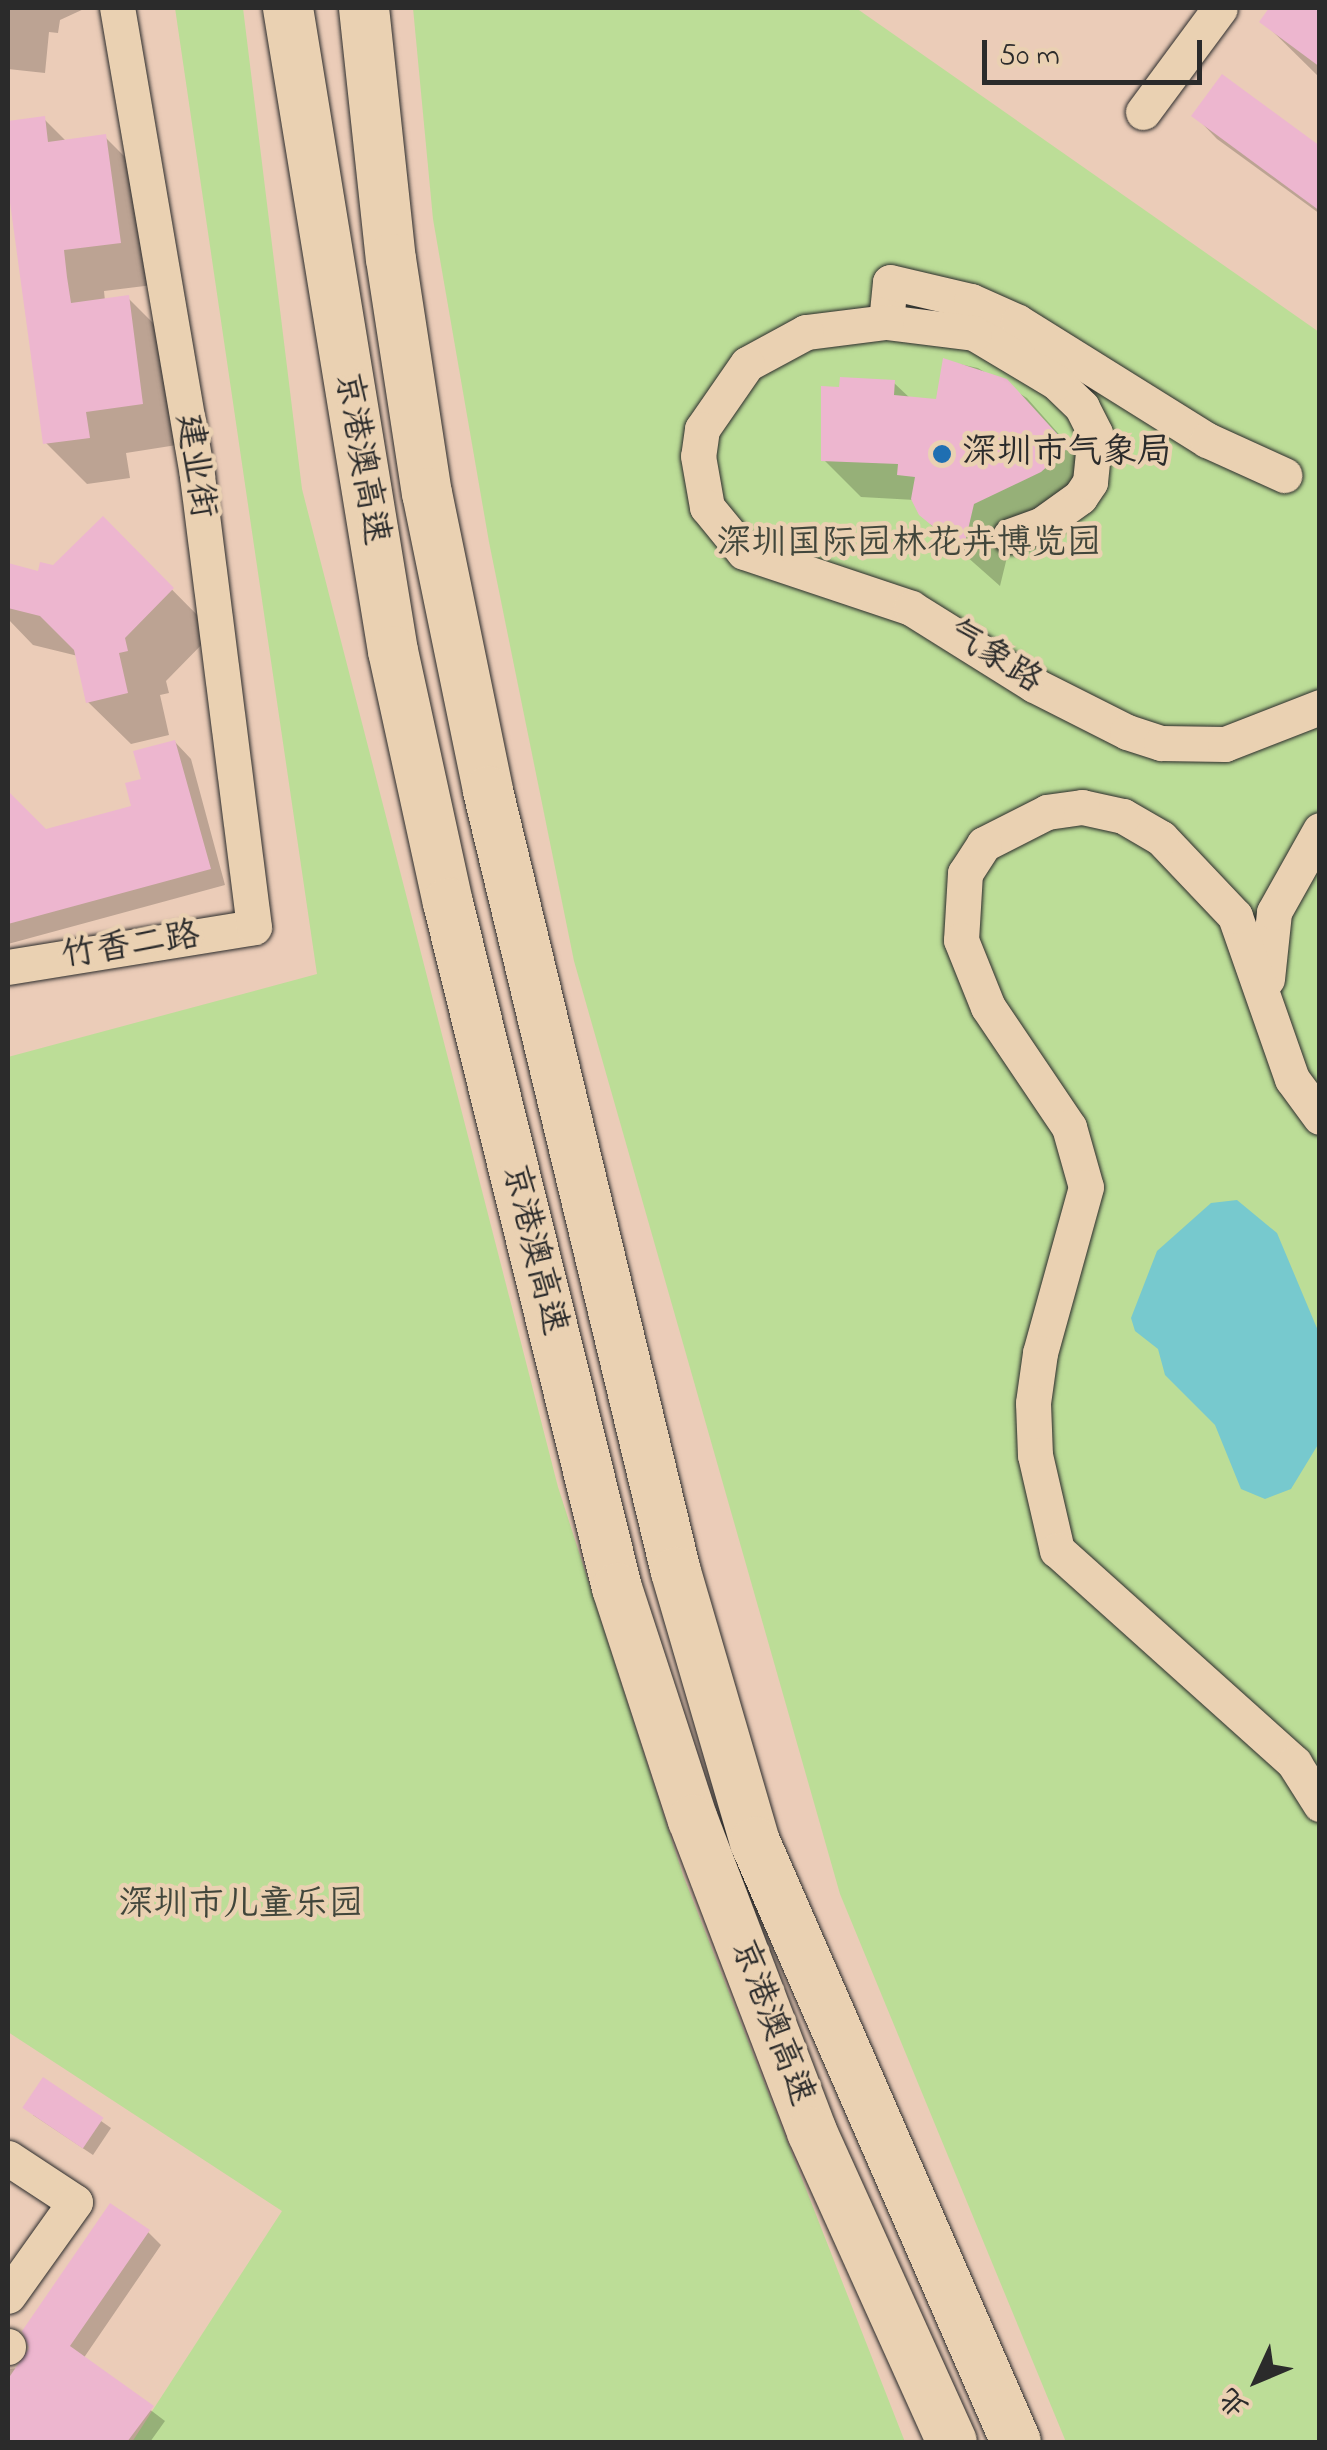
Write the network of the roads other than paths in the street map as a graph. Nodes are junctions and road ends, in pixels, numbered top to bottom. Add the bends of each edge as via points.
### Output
1 (117, 8) edge
2 (288, 8) edge
3 (364, 8) edge
4 (1220, 8) edge
5 (1142, 112) dead end
6 (886, 322) junction
7 (1284, 475) dead end
8 (1010, 536) dead end
9 (1320, 707) edge
10 (1320, 830) edge
11 (1189, 862) junction
12 (1295, 866) junction
13 (254, 927) joint
14 (8, 966) edge
15 (1272, 1020) junction
16 (1320, 1117) edge
17 (1307, 1764) edge
18 (1320, 1804) edge
19 (8, 2158) edge
20 (8, 2296) edge
21 (952, 2442) edge
22 (1016, 2442) edge

1 - 13 street, 建业街 via 198,475
2 - 21 highway, 京港澳高速 via 394,651 448,903 617,1588 693,1820 812,2132
3 - 22 highway, 京港澳高速 via 391,260 427,493 492,810 676,1572 755,1842
4 - 5 street
6 - 7 street via 890,282 971,301 1018,322 1208,440
6 - 8 street via 952,329 995,342 1036,366 1082,407 1095,433 1090,482 1052,518
6 - 9 street, 气象路 via 806,332 747,364 702,429 700,486 718,525 744,552 911,608 1034,685 1126,732 1161,742 1225,744
10 - 12 street
11 - 12 street via 1249,894 1276,885
11 - 15 street via 1235,916
11 - 17 street via 1123,816 1082,807 1047,812 984,844 966,873 962,940 988,1007 1069,1127 1086,1187 1040,1352 1033,1403 1035,1455 1057,1550
12 - 15 street via 1266,944
13 - 14 street, 竹香二路
15 - 16 street via 1292,1078
17 - 18 street
19 - 20 street via 75,2202

